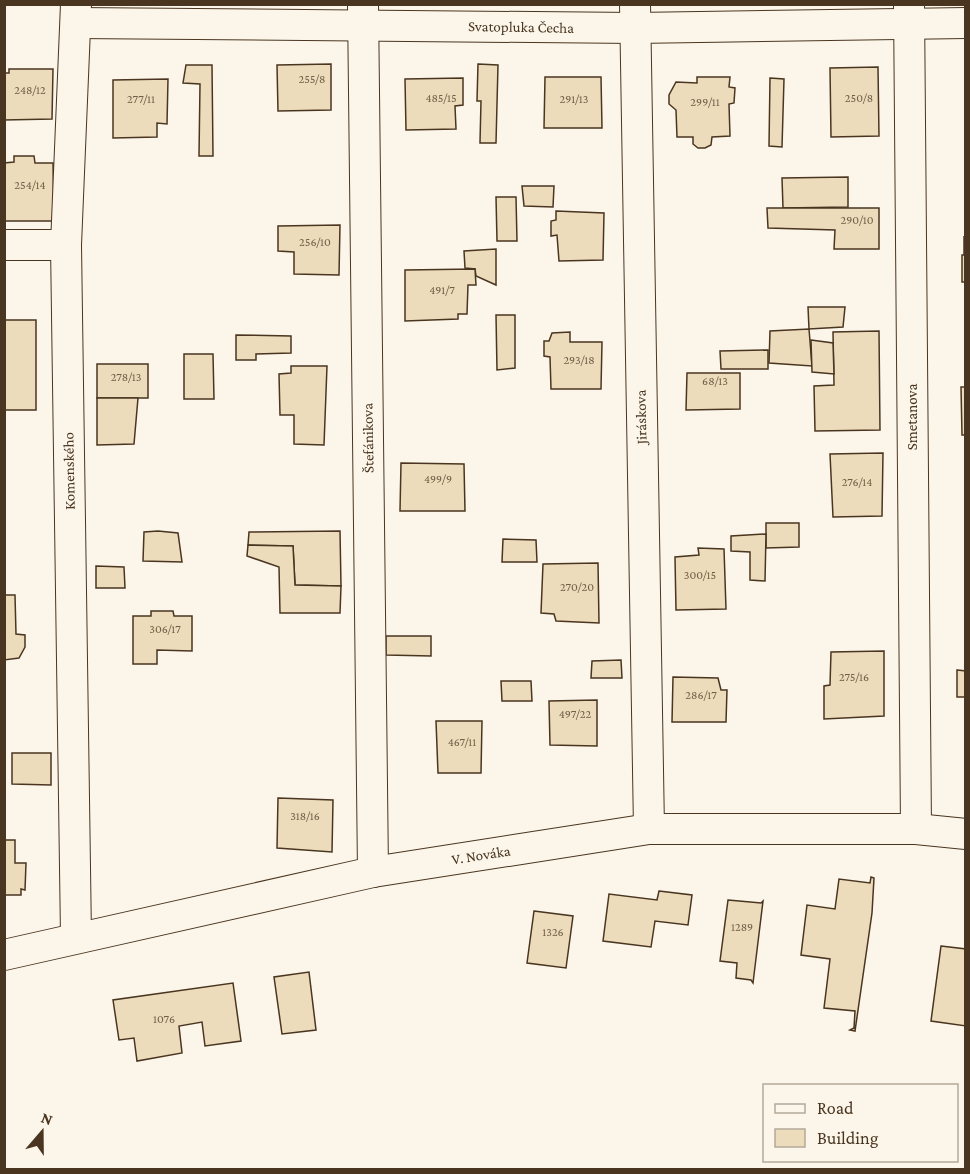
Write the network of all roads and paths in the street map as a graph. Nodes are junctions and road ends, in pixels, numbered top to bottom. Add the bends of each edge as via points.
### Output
1 (76, 14) edge
2 (363, 14) edge
3 (909, 14) edge
4 (635, 16) edge
5 (966, 23) edge
6 (4, 245) edge
7 (66, 245) junction
8 (649, 829) junction
9 (915, 829) junction
10 (966, 834) edge
11 (373, 872) junction
12 (76, 937) junction
13 (4, 955) edge

1 - 2 street, Svatopluka Čecha
1 - 7 street, Komenského
2 - 4 street, Svatopluka Čecha
2 - 11 street, Štefánikova
3 - 4 street, Svatopluka Čecha
3 - 5 street, Svatopluka Čecha
3 - 9 street, Smetanova
4 - 8 street, Jiráskova
6 - 7 street
7 - 12 street, Komenského
8 - 9 street, V. Nováka
8 - 11 street, V. Nováka
9 - 10 street, V. Nováka
11 - 12 street, V. Nováka
12 - 13 street, V. Nováka

